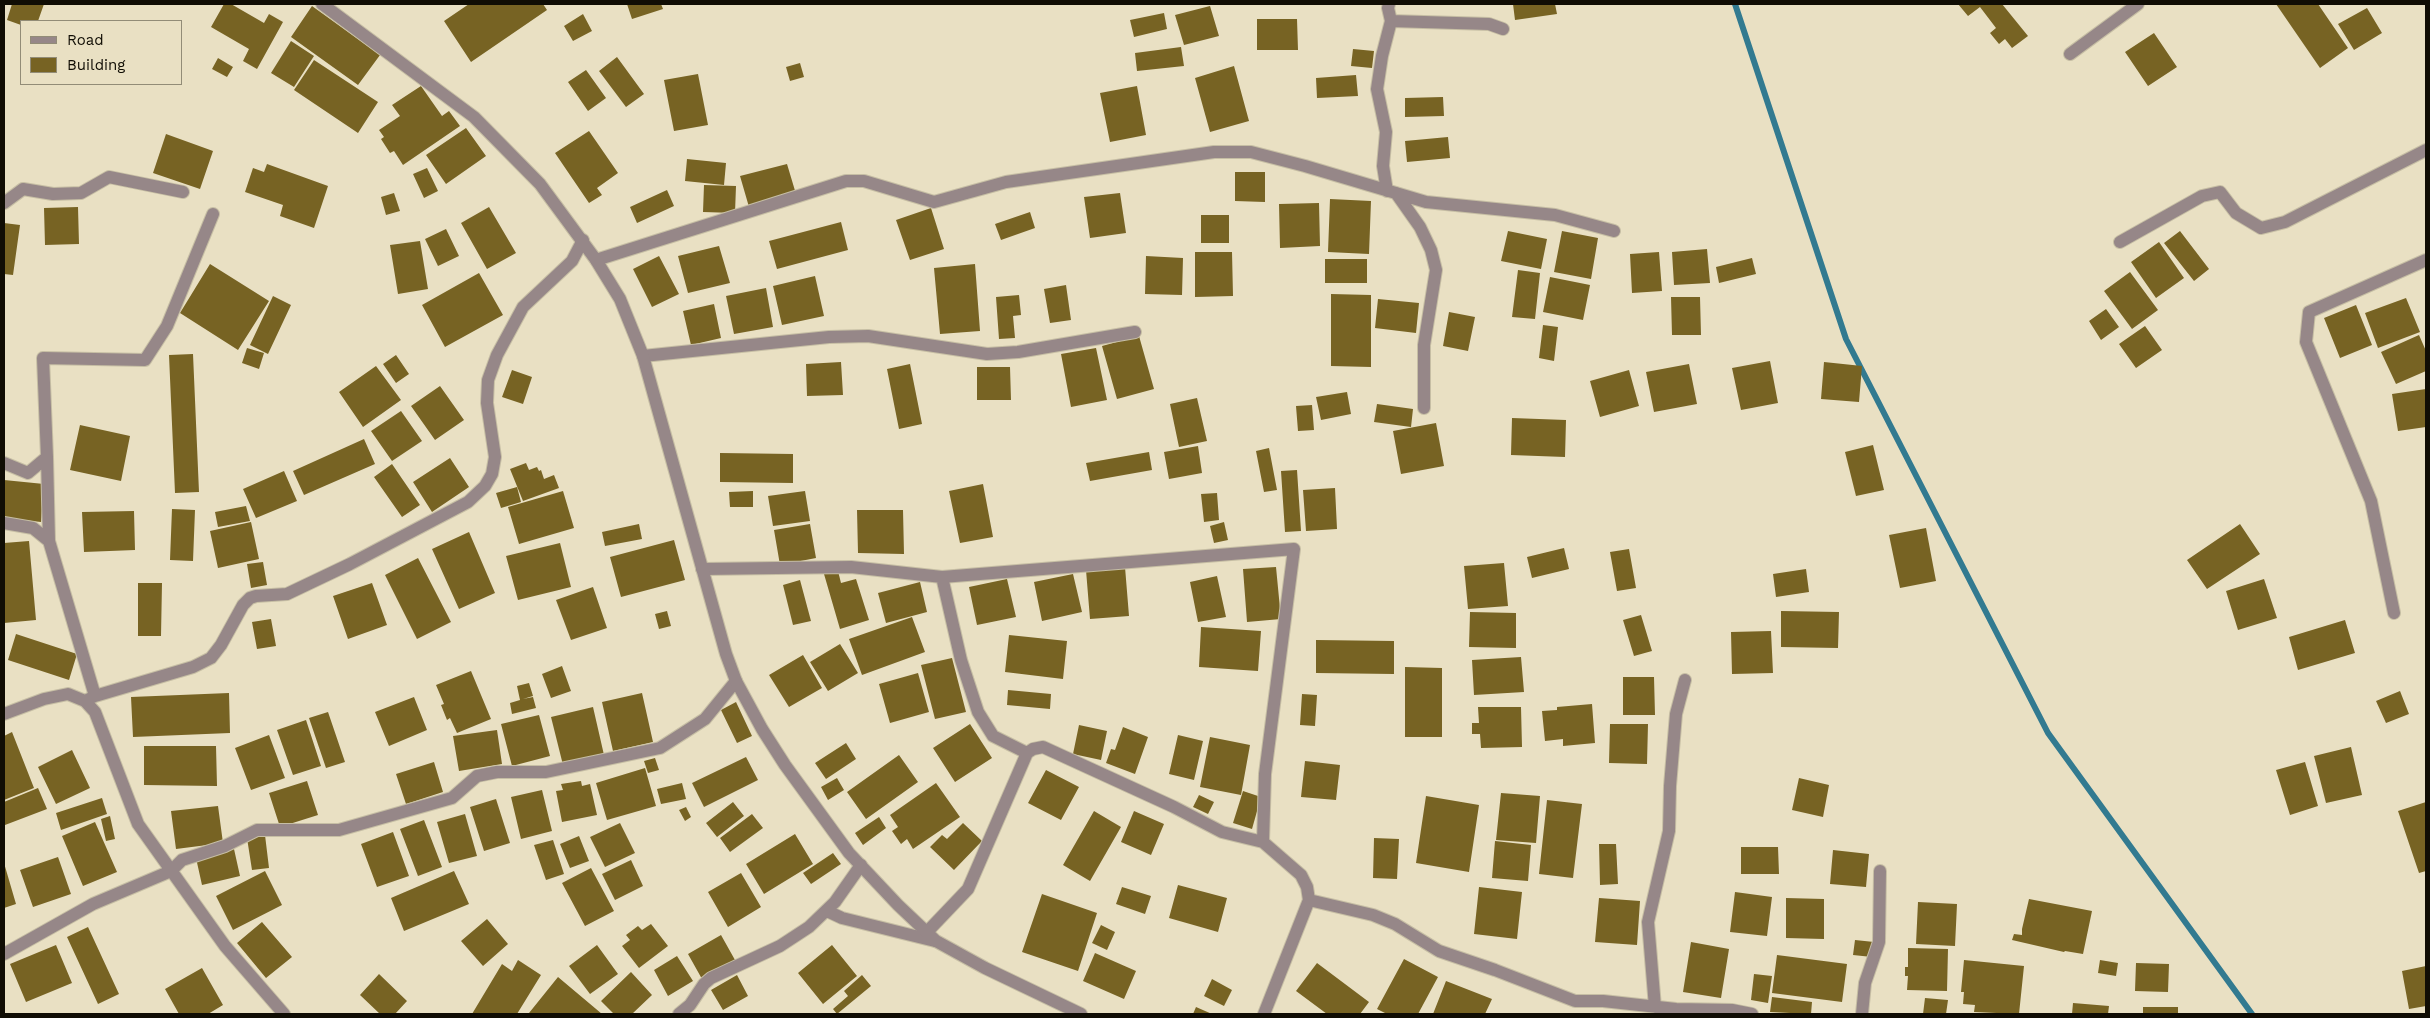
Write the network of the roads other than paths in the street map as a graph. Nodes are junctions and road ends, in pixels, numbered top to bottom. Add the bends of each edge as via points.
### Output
1 (322, 4) edge
2 (1389, 4) edge
3 (2138, 4) edge
4 (1391, 22) junction
5 (1503, 29) dead end
6 (2070, 54) dead end
7 (2426, 150) edge
8 (183, 192) dead end
9 (1391, 192) junction
10 (4, 203) edge
11 (213, 214) dead end
12 (1614, 231) dead end
13 (583, 240) junction
14 (2120, 242) dead end
15 (596, 260) junction
16 (2426, 260) edge
17 (1135, 332) dead end
18 (643, 356) junction
19 (1424, 408) dead end
20 (47, 457) junction
21 (4, 463) edge
22 (4, 522) edge
23 (49, 541) junction
24 (702, 570) junction
25 (942, 577) junction
26 (2394, 613) dead end
27 (1685, 680) dead end
28 (736, 681) junction
29 (90, 699) junction
30 (4, 714) edge
31 (1027, 753) junction
32 (1263, 842) junction
33 (861, 865) junction
34 (171, 871) junction
35 (1880, 871) dead end
36 (1309, 900) junction
37 (827, 910) junction
38 (931, 936) junction
39 (4, 954) edge
40 (1655, 1007) junction
41 (284, 1014) edge
42 (679, 1014) edge
43 (1081, 1014) edge
44 (1264, 1014) edge
45 (1752, 1014) edge
46 (1862, 1014) edge

1 - 13 street via 474,117 540,184
2 - 4 street
3 - 6 street
4 - 5 street via 1489,24
4 - 9 street via 1377,89 1386,132 1384,166
7 - 14 street via 2285,222 2261,228 2236,213 2220,192 2202,196
8 - 10 street via 109,178 81,193 53,194 23,189
9 - 12 street via 1426,202 1555,215
9 - 15 street via 1251,152 1214,152 1120,164 1006,182 934,202 864,181 846,181
9 - 19 street via 1420,227 1436,270 1424,345
11 - 20 street via 167,326 146,360 43,358
13 - 15 street
13 - 29 street via 572,261 523,307 497,355 488,380 487,403 495,458 488,480 468,502 287,594 250,598 222,645 199,664
15 - 18 street via 620,299
16 - 26 street via 2309,312 2306,342 2372,501
17 - 18 street via 1018,352 987,354 868,336
18 - 24 street
20 - 21 street via 28,473
20 - 23 street
22 - 23 street via 33,528
23 - 29 street
24 - 25 street via 851,567
24 - 28 street
25 - 31 street via 961,660 978,712 993,736
25 - 32 street via 1294,549 1265,774
27 - 40 street via 1676,714 1669,831 1648,922
28 - 33 street via 785,765
28 - 34 street via 705,719 660,748 546,772 497,772 477,776 452,798 339,830 257,830 225,846 182,860
29 - 30 street via 68,694
29 - 34 street via 138,824
31 - 32 street via 1044,747 1222,832
31 - 38 street via 968,889
32 - 36 street via 1301,875
33 - 37 street
33 - 38 street
34 - 39 street via 93,904
34 - 41 street via 225,946
35 - 46 street via 1879,942 1865,983
36 - 40 street via 1373,915 1395,924 1439,951 1575,1001
36 - 44 street
37 - 38 street via 842,918
37 - 42 street via 780,946 711,978
38 - 43 street via 985,968
40 - 45 street via 1732,1010

